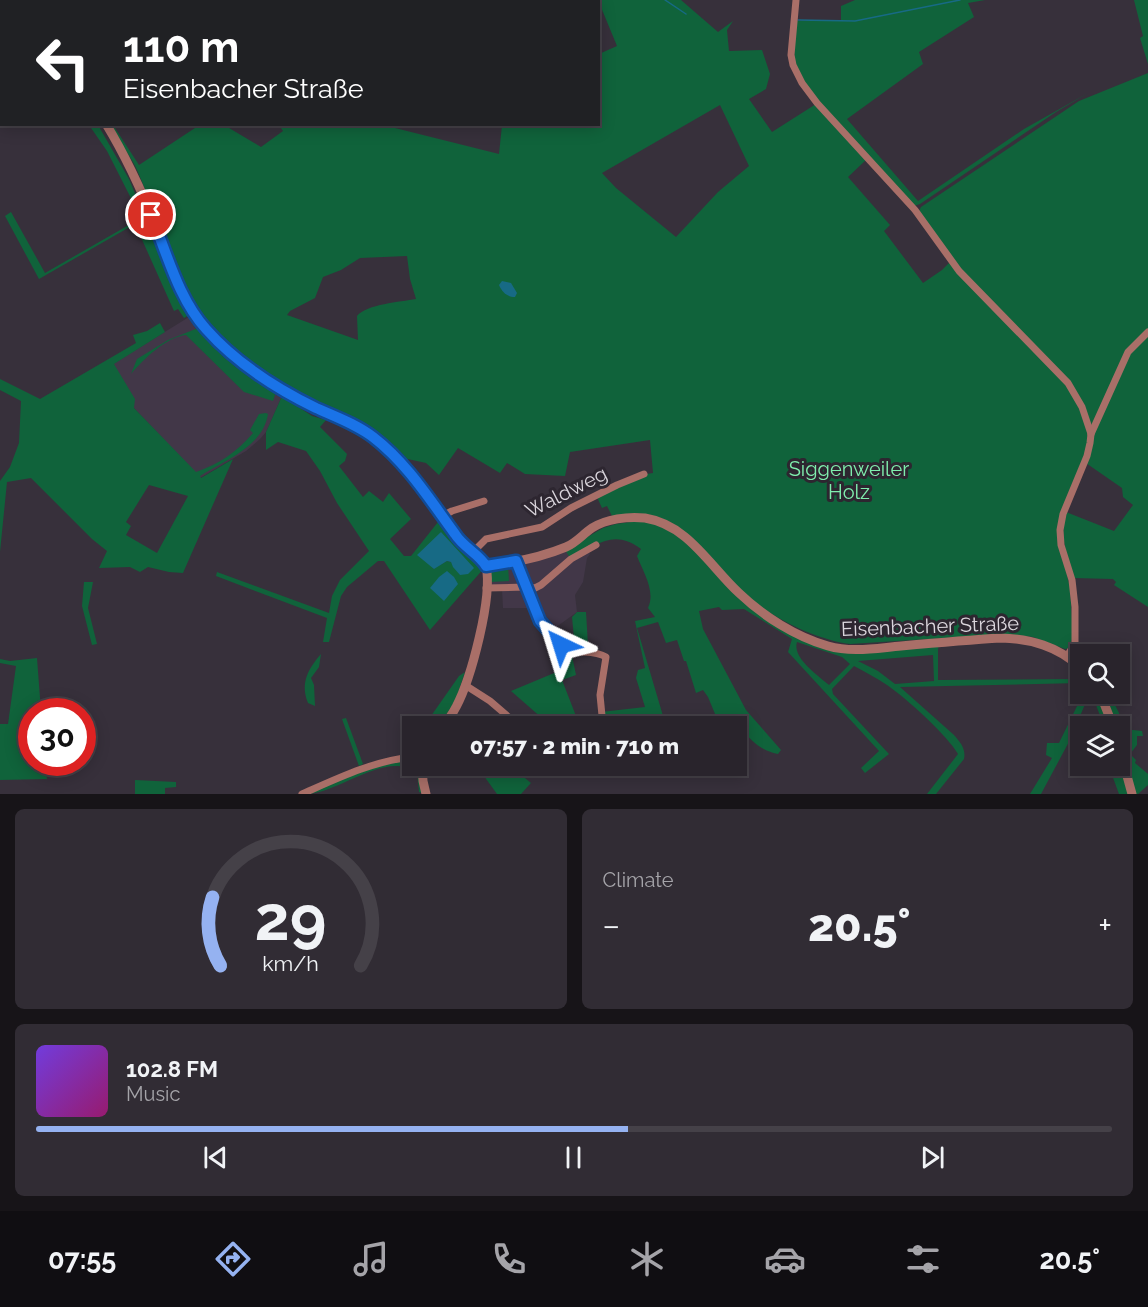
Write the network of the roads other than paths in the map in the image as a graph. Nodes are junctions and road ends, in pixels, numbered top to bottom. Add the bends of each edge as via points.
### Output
1 (796, 0) edge
2 (107, 126) edge
3 (1148, 332) edge
4 (1091, 434) junction
5 (644, 474) dead end
6 (484, 501) dead end
7 (445, 520) junction
8 (596, 545) dead end
9 (472, 553) junction
10 (516, 561) junction
11 (486, 566) junction
12 (526, 587) junction
13 (486, 588) junction
14 (1067, 656) junction
15 (1070, 659) edge
16 (465, 685) junction
17 (450, 716) edge
18 (507, 716) edge
19 (602, 716) edge
20 (402, 759) edge
21 (423, 776) edge
22 (1127, 776) edge
23 (302, 794) edge
24 (426, 794) edge
25 (1132, 794) edge

1 - 4 street via 791,55 802,83 896,188 959,271 1068,383
2 - 7 street via 134,175 179,285 205,328 234,357 276,386 374,438 410,473
3 - 4 street via 1128,352
4 - 14 street via 1087,456 1061,523 1061,545 1072,580 1075,607 1075,643
5 - 9 street, Waldweg via 571,508 542,527 486,539
6 - 7 street via 452,511
7 - 9 street
8 - 12 street via 571,559 541,585
9 - 11 street
10 - 11 street, Eisenbacher Straße
10 - 12 street
10 - 14 street, Eisenbacher Straße via 568,546 611,520 644,518 681,533 753,605 821,644 866,649 1013,638 1049,646
11 - 13 street
12 - 13 street
12 - 19 street via 540,621 561,645 606,657 600,695
13 - 16 street via 482,626
14 - 15 street, Eisenbacher Straße
16 - 17 street
16 - 18 street
20 - 23 street
21 - 24 street
22 - 25 street

